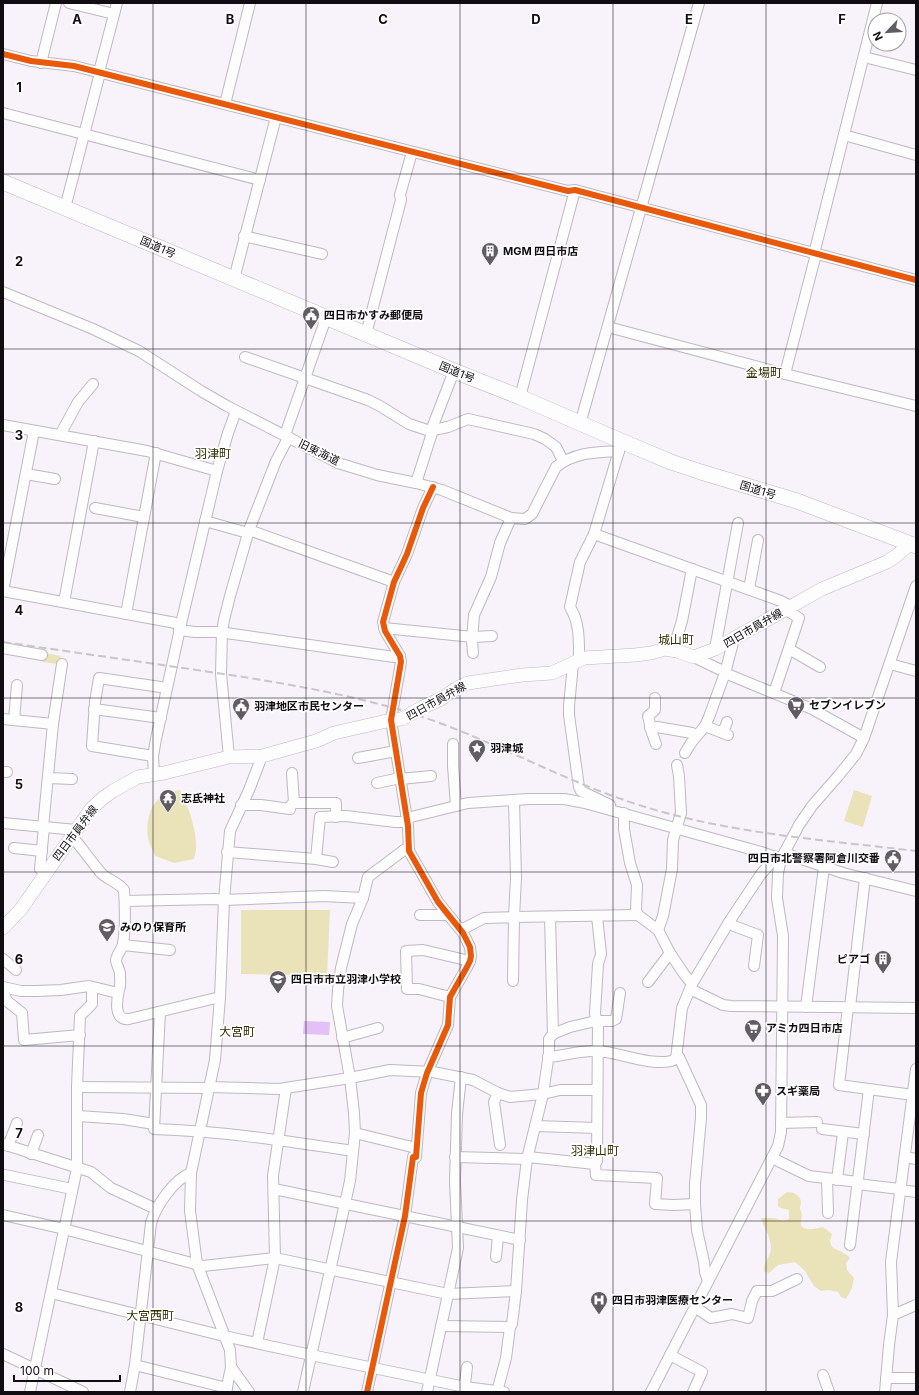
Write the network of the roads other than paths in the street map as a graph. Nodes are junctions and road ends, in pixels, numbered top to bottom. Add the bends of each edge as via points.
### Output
1 (56, 3) edge
2 (69, 3) edge
3 (117, 3) edge
4 (250, 3) edge
5 (699, 3) edge
6 (877, 3) edge
7 (114, 14) junction
8 (3, 54) edge
9 (864, 56) junction
10 (41, 63) junction
11 (916, 70) edge
12 (100, 72) junction
13 (225, 104) junction
14 (3, 113) edge
15 (276, 117) junction
16 (84, 133) junction
17 (844, 135) junction
18 (412, 152) junction
19 (916, 155) edge
20 (260, 180) junction
21 (3, 182) edge
22 (575, 190) junction
23 (65, 208) junction
24 (641, 208) junction
25 (244, 236) junction
26 (322, 254) dead end
27 (815, 254) junction
28 (234, 279) junction
29 (916, 280) edge
30 (3, 292) edge
31 (326, 318) junction
32 (608, 327) junction
33 (366, 334) junction
34 (245, 357) dead end
35 (454, 371) junction
36 (785, 374) junction
37 (305, 378) junction
38 (93, 384) dead end
39 (520, 397) junction
40 (916, 406) edge
41 (236, 411) junction
42 (580, 424) junction
43 (3, 425) edge
44 (432, 430) junction
45 (34, 431) junction
46 (60, 435) junction
47 (287, 436) junction
48 (94, 441) junction
49 (620, 446) junction
50 (156, 453) junction
51 (563, 461) junction
52 (217, 471) junction
53 (26, 474) junction
54 (55, 479) dead end
55 (416, 483) junction
56 (433, 487) junction
57 (95, 508) dead end
58 (144, 517) junction
59 (511, 518) junction
60 (205, 521) junction
61 (738, 523) dead end
62 (248, 532) junction
63 (594, 534) junction
64 (758, 540) dead end
65 (913, 545) edge
66 (692, 569) junction
67 (727, 581) junction
68 (394, 582) junction
69 (916, 586) edge
70 (749, 589) junction
71 (3, 591) edge
72 (64, 602) junction
73 (787, 608) junction
74 (126, 614) junction
75 (180, 627) junction
76 (384, 628) junction
77 (222, 632) junction
78 (492, 636) dead end
79 (473, 637) junction
80 (734, 639) junction
81 (3, 648) edge
82 (789, 649) junction
83 (673, 650) junction
84 (715, 650) junction
85 (473, 653) dead end
86 (42, 655) dead end
87 (400, 656) junction
88 (694, 657) junction
89 (576, 662) junction
90 (62, 664) dead end
91 (890, 664) junction
92 (820, 667) dead end
93 (916, 671) edge
94 (725, 672) junction
95 (17, 685) dead end
96 (167, 688) junction
97 (774, 693) junction
98 (655, 698) dead end
99 (94, 709) junction
100 (3, 718) edge
101 (160, 718) junction
102 (14, 720) junction
103 (391, 720) junction
104 (727, 722) dead end
105 (53, 724) junction
106 (706, 726) junction
107 (650, 728) junction
108 (696, 736) junction
109 (864, 738) junction
110 (453, 744) dead end
111 (656, 744) dead end
112 (396, 751) junction
113 (685, 752) dead end
114 (153, 756) junction
115 (262, 756) junction
116 (229, 757) junction
117 (358, 758) dead end
118 (677, 765) dead end
119 (292, 773) dead end
120 (154, 774) junction
121 (431, 776) dead end
122 (48, 778) junction
123 (400, 778) junction
124 (72, 779) dead end
125 (377, 783) dead end
126 (514, 801) junction
127 (294, 803) junction
128 (241, 805) junction
129 (456, 806) junction
130 (622, 813) junction
131 (336, 817) junction
132 (407, 820) junction
133 (3, 823) edge
134 (44, 827) junction
135 (676, 829) junction
136 (74, 832) junction
137 (14, 848) dead end
138 (409, 849) junction
139 (42, 851) junction
140 (227, 852) junction
141 (781, 857) junction
142 (316, 859) junction
143 (333, 862) dead end
144 (824, 866) junction
145 (40, 869) dead end
146 (865, 878) junction
147 (916, 891) edge
148 (363, 898) junction
149 (224, 900) junction
150 (125, 901) junction
151 (420, 915) dead end
152 (448, 915) junction
153 (638, 915) junction
154 (597, 916) junction
155 (514, 917) junction
156 (550, 917) junction
157 (729, 922) junction
158 (3, 928) edge
159 (461, 930) junction
160 (658, 930) junction
161 (123, 945) junction
162 (170, 950) dead end
163 (670, 953) junction
164 (3, 959) edge
165 (470, 961) junction
166 (754, 966) dead end
167 (16, 970) dead end
168 (513, 981) dead end
169 (648, 982) dead end
170 (3, 986) edge
171 (691, 986) junction
172 (92, 987) junction
173 (3, 992) edge
174 (620, 992) dead end
175 (118, 993) junction
176 (220, 997) junction
177 (450, 997) junction
178 (782, 1006) junction
179 (806, 1007) junction
180 (849, 1007) junction
181 (916, 1008) edge
182 (160, 1012) junction
183 (597, 1021) junction
184 (378, 1028) dead end
185 (80, 1034) junction
186 (553, 1034) junction
187 (342, 1038) junction
188 (598, 1051) junction
189 (548, 1057) junction
190 (676, 1059) junction
191 (916, 1069) edge
192 (427, 1073) junction
193 (461, 1077) junction
194 (350, 1078) junction
195 (77, 1087) junction
196 (157, 1088) junction
197 (209, 1088) junction
198 (286, 1088) junction
199 (869, 1089) junction
200 (597, 1090) junction
201 (498, 1092) junction
202 (543, 1094) junction
203 (914, 1097) edge
204 (78, 1116) junction
205 (913, 1121) edge
206 (17, 1123) dead end
207 (781, 1123) junction
208 (154, 1124) junction
209 (535, 1126) junction
210 (597, 1128) junction
211 (199, 1130) junction
212 (843, 1132) junction
213 (354, 1133) junction
214 (864, 1134) junction
215 (38, 1135) dead end
216 (278, 1140) junction
217 (5, 1145) edge
218 (500, 1145) dead end
219 (416, 1148) junction
220 (353, 1151) junction
221 (31, 1154) junction
222 (455, 1157) junction
223 (905, 1157) junction
224 (528, 1158) junction
225 (772, 1158) junction
226 (916, 1159) edge
227 (595, 1164) junction
228 (77, 1168) junction
229 (191, 1173) junction
230 (5, 1175) dead end
231 (832, 1179) junction
232 (857, 1183) junction
233 (72, 1189) junction
234 (274, 1189) junction
235 (900, 1190) junction
236 (916, 1192) edge
237 (345, 1203) junction
238 (695, 1204) junction
239 (156, 1209) junction
240 (828, 1213) dead end
241 (405, 1216) junction
242 (3, 1217) edge
243 (457, 1227) junction
244 (64, 1228) junction
245 (498, 1236) junction
246 (520, 1240) junction
247 (850, 1245) dead end
248 (148, 1250) junction
249 (496, 1257) dead end
250 (275, 1258) junction
251 (197, 1264) junction
252 (330, 1269) junction
253 (797, 1279) dead end
254 (708, 1281) junction
255 (391, 1282) junction
256 (516, 1291) junction
257 (51, 1293) junction
258 (448, 1294) junction
259 (916, 1305) edge
260 (694, 1307) junction
261 (893, 1315) junction
262 (141, 1316) junction
263 (441, 1326) junction
264 (510, 1326) junction
265 (224, 1336) junction
266 (257, 1343) junction
267 (3, 1354) edge
268 (312, 1355) junction
269 (670, 1355) junction
270 (135, 1365) junction
271 (231, 1367) junction
272 (466, 1367) dead end
273 (35, 1368) junction
274 (372, 1368) junction
275 (823, 1375) dead end
276 (886, 1378) junction
277 (916, 1378) edge
278 (429, 1380) junction
279 (464, 1389) edge
280 (227, 1390) edge
281 (30, 1392) edge
282 (83, 1392) edge
283 (130, 1392) edge
284 (249, 1392) edge
285 (304, 1392) edge
286 (367, 1392) edge
287 (426, 1392) edge
288 (500, 1392) edge
289 (651, 1392) edge
290 (693, 1392) edge
291 (829, 1392) edge
292 (886, 1392) edge

1 - 10 street
2 - 7 street
3 - 7 street
4 - 13 street
5 - 24 street
6 - 9 street
7 - 12 street
8 - 10 street
9 - 11 street
9 - 17 street
10 - 12 street via 74,66
12 - 13 street
12 - 16 street
13 - 15 street
14 - 16 street
15 - 18 street
15 - 20 street
16 - 20 street
16 - 23 street
17 - 19 street
17 - 27 street
18 - 22 street via 568,191
18 - 33 street
20 - 25 street
21 - 23 highway, 国道1号
22 - 24 street
22 - 39 street
23 - 28 highway, 国道1号
24 - 27 street
24 - 32 street
25 - 26 street
25 - 28 street
27 - 29 street
27 - 36 street
28 - 31 highway, 国道1号
30 - 41 street, 旧東海道 via 139,351
31 - 33 highway, 国道1号
31 - 37 street
32 - 36 street
32 - 42 street
33 - 35 highway, 国道1号
34 - 37 street
35 - 39 highway, 国道1号
35 - 44 street
36 - 40 street
37 - 44 street via 368,400 409,424
37 - 47 street
38 - 46 street via 78,402
39 - 42 highway, 国道1号
41 - 47 street, 旧東海道
41 - 52 street
42 - 49 highway, 国道1号
43 - 45 street
44 - 51 street via 468,419 522,431 540,436 552,443
44 - 55 street
45 - 46 street
45 - 53 street
46 - 48 street
47 - 55 street, 旧東海道 via 338,463
47 - 62 street
48 - 50 street
48 - 72 street
49 - 51 street via 572,456
49 - 63 street
49 - 65 highway, 国道1号 via 797,501
50 - 52 street
50 - 58 street
51 - 59 street, 旧東海道 via 554,470 532,514 525,519
52 - 60 street
53 - 54 street
53 - 71 street
55 - 56 street, 旧東海道
56 - 59 street, 旧東海道
56 - 68 street
57 - 58 street
58 - 74 street
59 - 79 street via 500,543 491,577 474,615
60 - 62 street
60 - 75 street
61 - 67 street
62 - 68 street
62 - 77 street
63 - 66 street
63 - 89 street via 580,562 570,608 577,624
64 - 70 street
65 - 73 main road, 四日市員弁線 via 887,562 822,589
66 - 67 street
66 - 83 street via 682,621
67 - 70 street
67 - 84 street
68 - 76 street via 383,622
69 - 91 street
70 - 73 street via 781,601
71 - 72 street
72 - 74 street
73 - 80 main road, 四日市員弁線
73 - 82 street via 799,618
74 - 75 street
75 - 77 street via 195,632
75 - 96 street
76 - 79 street
76 - 87 street
77 - 87 street
77 - 116 street via 221,674
78 - 79 street
79 - 85 street
80 - 84 main road, 四日市員弁線
80 - 94 street
81 - 86 street
82 - 92 street
82 - 97 street
83 - 88 main road, 四日市員弁線
83 - 89 main road, 四日市員弁線 via 596,657
84 - 88 main road, 四日市員弁線
87 - 103 street
88 - 94 street
89 - 103 main road, 四日市員弁線 via 552,673 468,683 407,718
89 - 130 street via 569,715 579,787 581,791 622,809
90 - 105 street
91 - 93 street
91 - 109 street
94 - 97 street
94 - 106 street
95 - 102 street
96 - 99 street via 99,678
96 - 101 street
97 - 109 street via 812,709
98 - 107 street via 655,710 648,716
99 - 101 street
99 - 114 street via 92,746
100 - 102 street
101 - 114 street
102 - 105 street
103 - 112 street
103 - 115 main road, 四日市員弁線 via 334,733 316,741
104 - 106 street via 725,734
105 - 122 street
106 - 108 street
107 - 108 street via 692,733
107 - 111 street
108 - 113 street
109 - 141 street via 856,754 812,806
110 - 129 street
112 - 117 street
112 - 123 street
114 - 120 street
115 - 116 main road, 四日市員弁線
115 - 128 street
116 - 120 main road, 四日市員弁線
118 - 135 street via 681,813
119 - 127 street
120 - 136 main road, 四日市員弁線 via 138,777 103,798
121 - 123 street
122 - 124 street
122 - 134 street
123 - 125 street
123 - 132 street
126 - 129 street
126 - 130 street via 564,799
126 - 155 street
127 - 128 street via 290,809
127 - 131 street via 336,803
128 - 140 street via 230,831
129 - 132 street
130 - 135 street
130 - 153 street via 630,862 637,885
131 - 132 street via 395,822
131 - 142 street via 320,817
132 - 138 street
133 - 134 street
134 - 136 street
134 - 139 street
135 - 141 street
135 - 160 street via 672,869
136 - 150 street via 102,874 122,887
136 - 158 main road, 四日市員弁線 via 21,908
137 - 139 street
138 - 148 street via 368,877
138 - 152 street
139 - 145 street
140 - 142 street
140 - 149 street
141 - 144 street
141 - 157 street via 761,874
141 - 178 street via 777,892 783,936
142 - 143 street
144 - 146 street
144 - 179 street
146 - 147 street
146 - 180 street
148 - 149 street via 324,896
148 - 187 street via 352,924 341,968 337,1006
149 - 150 street
149 - 176 street
150 - 161 street
151 - 152 street
152 - 159 street
153 - 154 street
153 - 160 street
154 - 156 street
154 - 183 street via 601,954 594,1013
155 - 156 street
155 - 159 street via 484,918
155 - 168 street
156 - 186 street
157 - 166 street via 758,935
157 - 171 street
159 - 165 street via 470,947
160 - 163 street
161 - 162 street
161 - 175 street via 117,954 116,962 120,973
163 - 169 street
163 - 171 street
164 - 167 street
165 - 177 street
165 - 177 street via 423,950 406,951 407,989 419,989
170 - 172 street via 32,992
171 - 178 street via 723,1005
171 - 190 street via 682,1008
172 - 175 street
172 - 185 street via 92,1004 80,1016
173 - 185 street via 8,1001 22,1014 24,1040
174 - 183 street via 616,1019
175 - 182 street via 118,1014 122,1018 129,1019
176 - 182 street
176 - 197 street via 215,1060
177 - 192 street via 448,1025
178 - 179 street
178 - 207 street
179 - 180 street
180 - 181 street
180 - 199 street via 839,1085
182 - 196 street
183 - 186 street
183 - 188 street
184 - 187 street
185 - 195 street
186 - 189 street via 549,1039
187 - 194 street
188 - 189 street
188 - 190 street via 658,1062
188 - 200 street
189 - 202 street
190 - 238 street via 679,1057 701,1105
191 - 203 street
192 - 193 street
192 - 194 street via 390,1070
192 - 219 street via 421,1093
193 - 201 street
193 - 222 street
194 - 198 street
194 - 213 street
195 - 196 street
195 - 204 street
196 - 197 street
196 - 208 street
197 - 198 street
197 - 211 street
198 - 216 street
199 - 203 street
199 - 214 street
200 - 202 street via 560,1090
200 - 210 street
201 - 202 street via 510,1097
201 - 218 street via 494,1102
202 - 209 street
203 - 205 street
204 - 208 street
204 - 228 street
205 - 223 street
206 - 217 street
207 - 212 street via 819,1125
207 - 225 street via 778,1146
208 - 211 street via 154,1129
209 - 210 street
209 - 224 street
210 - 227 street
211 - 216 street
211 - 229 street
212 - 214 street
212 - 231 street
213 - 219 street
213 - 220 street
214 - 232 street
215 - 221 street
216 - 220 street
216 - 234 street via 273,1176
217 - 221 street
219 - 241 street
220 - 237 street
221 - 228 street
222 - 224 street
222 - 243 street
223 - 226 street
223 - 235 street
224 - 227 street
224 - 246 street
225 - 231 street via 809,1176
225 - 254 street
227 - 238 street via 596,1175 657,1178 655,1204
228 - 233 street
228 - 239 street via 91,1172 111,1188
229 - 239 street via 179,1180
229 - 251 street via 190,1211
230 - 233 street
231 - 232 street
231 - 240 street
232 - 235 street
232 - 247 street
233 - 244 street
234 - 237 street
234 - 250 street
235 - 236 street
235 - 261 street via 891,1262
237 - 241 street
237 - 252 street
238 - 254 street via 697,1230
239 - 248 street via 151,1223
241 - 243 street
241 - 255 street
242 - 244 street
243 - 245 street
243 - 258 street via 458,1248
244 - 248 street
244 - 257 street
245 - 246 street
245 - 249 street
246 - 256 street
248 - 251 street
248 - 262 street
250 - 251 street via 203,1266
250 - 252 street
250 - 266 street
251 - 265 street
252 - 255 street
252 - 268 street
253 - 260 street via 772,1291 757,1291 748,1318 732,1314 711,1318
254 - 260 street
255 - 258 street
255 - 274 street
256 - 258 street
256 - 264 street
257 - 262 street
257 - 273 street
258 - 263 street
259 - 261 street
260 - 269 street
261 - 276 street
262 - 265 street
262 - 270 street
263 - 264 street
263 - 278 street
264 - 288 street
265 - 266 street
265 - 271 street via 230,1350
266 - 268 street
267 - 273 street
268 - 274 street
268 - 285 street
269 - 289 street
269 - 290 street via 702,1372
270 - 280 street
270 - 283 street
271 - 280 street
271 - 284 street
272 - 279 street
273 - 281 street
273 - 282 street
274 - 278 street
274 - 286 street
275 - 291 street
276 - 277 street
276 - 292 street
278 - 279 street
278 - 287 street
279 - 288 street

